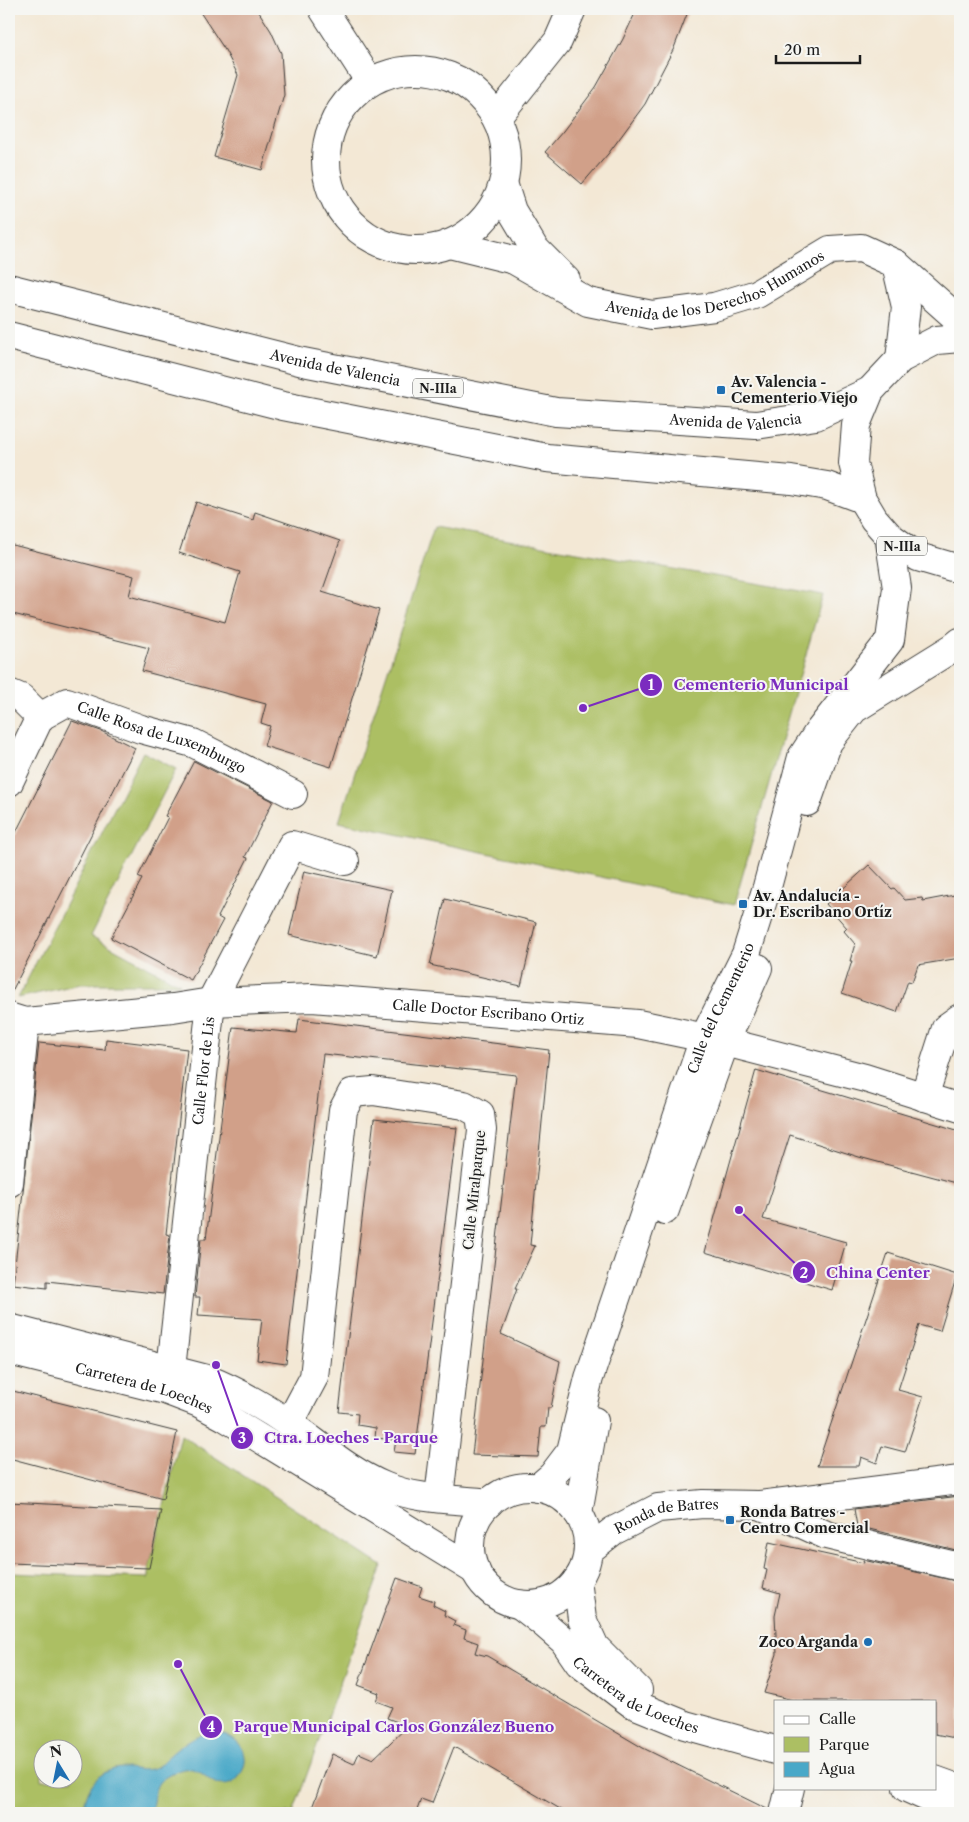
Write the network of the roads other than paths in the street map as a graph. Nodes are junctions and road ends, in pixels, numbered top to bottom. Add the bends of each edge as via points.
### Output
1 (323, 9) edge
2 (572, 9) edge
3 (370, 82) junction
4 (498, 116) junction
5 (504, 186) junction
6 (449, 244) junction
7 (896, 264) junction
8 (9, 288) edge
9 (588, 302) junction
10 (960, 321) edge
11 (9, 336) edge
12 (960, 338) edge
13 (900, 359) junction
14 (870, 391) junction
15 (862, 499) junction
16 (889, 536) junction
17 (960, 567) edge
18 (958, 645) edge
19 (9, 693) edge
20 (40, 717) junction
21 (9, 782) edge
22 (293, 794) dead end
23 (345, 862) dead end
24 (211, 1002) junction
25 (960, 1018) edge
26 (17, 1019) edge
27 (715, 1040) junction
28 (924, 1097) junction
29 (960, 1108) edge
30 (9, 1183) edge
31 (9, 1328) edge
32 (9, 1351) edge
33 (171, 1369) junction
34 (289, 1424) junction
35 (960, 1480) edge
36 (538, 1488) junction
37 (439, 1498) junction
38 (489, 1503) junction
39 (760, 1505) junction
40 (578, 1513) junction
41 (588, 1551) junction
42 (960, 1567) edge
43 (476, 1571) junction
44 (577, 1580) junction
45 (519, 1604) junction
46 (774, 1736) edge
47 (774, 1750) edge
48 (936, 1780) edge
49 (960, 1789) edge
50 (790, 1790) edge
51 (911, 1790) edge
52 (960, 1812) edge
53 (784, 1813) edge

1 - 3 main road
2 - 4 main road via 558,41
3 - 4 main road via 414,70 435,72 465,84
3 - 6 main road via 343,108 334,121 327,142 328,184 338,206 352,226 378,243 399,249 434,249
4 - 5 main road via 507,162
5 - 6 main road via 482,223 464,238
5 - 9 main road, Avenida de los Derechos Humanos via 512,211 534,248
6 - 9 main road, Avenida de los Derechos Humanos via 514,260
7 - 9 main road, Avenida de los Derechos Humanos via 861,248 830,250 757,294 714,307 652,315
7 - 10 main road, Avenida de los Derechos Humanos
7 - 13 main road via 906,307
8 - 14 main road, Avenida de Valencia / N-IIIa via 303,362 556,412 756,424 816,416
11 - 15 main road via 283,406 547,458 791,480 827,486
12 - 13 main road, N-IIIa via 938,340
13 - 14 main road, N-IIIa
14 - 15 main road, N-IIIa via 856,425 853,462
15 - 16 main road, N-IIIa
16 - 17 main road, N-IIIa via 918,557
16 - 27 main road, Calle del Cementerio via 897,588 890,640 802,757 767,888
18 - 27 main road, Calle del Cementerio via 854,710 828,742 790,859 774,927 754,978
19 - 20 main road via 21,698
20 - 21 main road
20 - 22 main road, Calle Rosa de Luxemburgo via 67,702 193,743
23 - 24 main road, Calle Flor de Lis via 292,845
24 - 26 main road, Calle Doctor Escribano Ortiz via 173,1008
24 - 27 main road, Calle Doctor Escribano Ortiz via 312,998 638,1024
24 - 33 main road, Calle Flor de Lis
25 - 28 main road via 946,1028
26 - 30 main road
27 - 28 main road, Calle Doctor Escribano Ortiz via 865,1078
27 - 36 main road, Calle del Cementerio via 589,1378 571,1451
27 - 40 main road, Calle del Cementerio via 597,1403
28 - 29 main road, Calle Doctor Escribano Ortiz
31 - 33 main road, Carretera de Loeches
32 - 43 main road, Carretera de Loeches via 165,1390 199,1403
33 - 34 main road, Carretera de Loeches via 240,1393
34 - 37 main road, Carretera de Loeches via 349,1467 383,1486 411,1495
34 - 37 main road, Calle Miralparque via 314,1378 343,1110 352,1093 373,1091 464,1105 480,1114 482,1130
35 - 39 main road, Ronda de Batres
36 - 38 main road via 504,1493
36 - 40 main road via 554,1492
37 - 38 main road, Carretera de Loeches
38 - 43 main road via 473,1527 470,1542
39 - 41 main road, Ronda de Batres via 703,1504 658,1508 614,1531
39 - 42 main road via 826,1535
40 - 41 main road via 588,1538
41 - 44 main road
43 - 45 main road via 493,1592
44 - 45 main road via 568,1590 545,1602
44 - 46 main road, Carretera de Loeches via 582,1619 595,1647 636,1689 690,1714
45 - 47 main road, Carretera de Loeches via 564,1641 579,1663 631,1703 685,1725
48 - 49 main road
50 - 53 main road
51 - 52 main road

